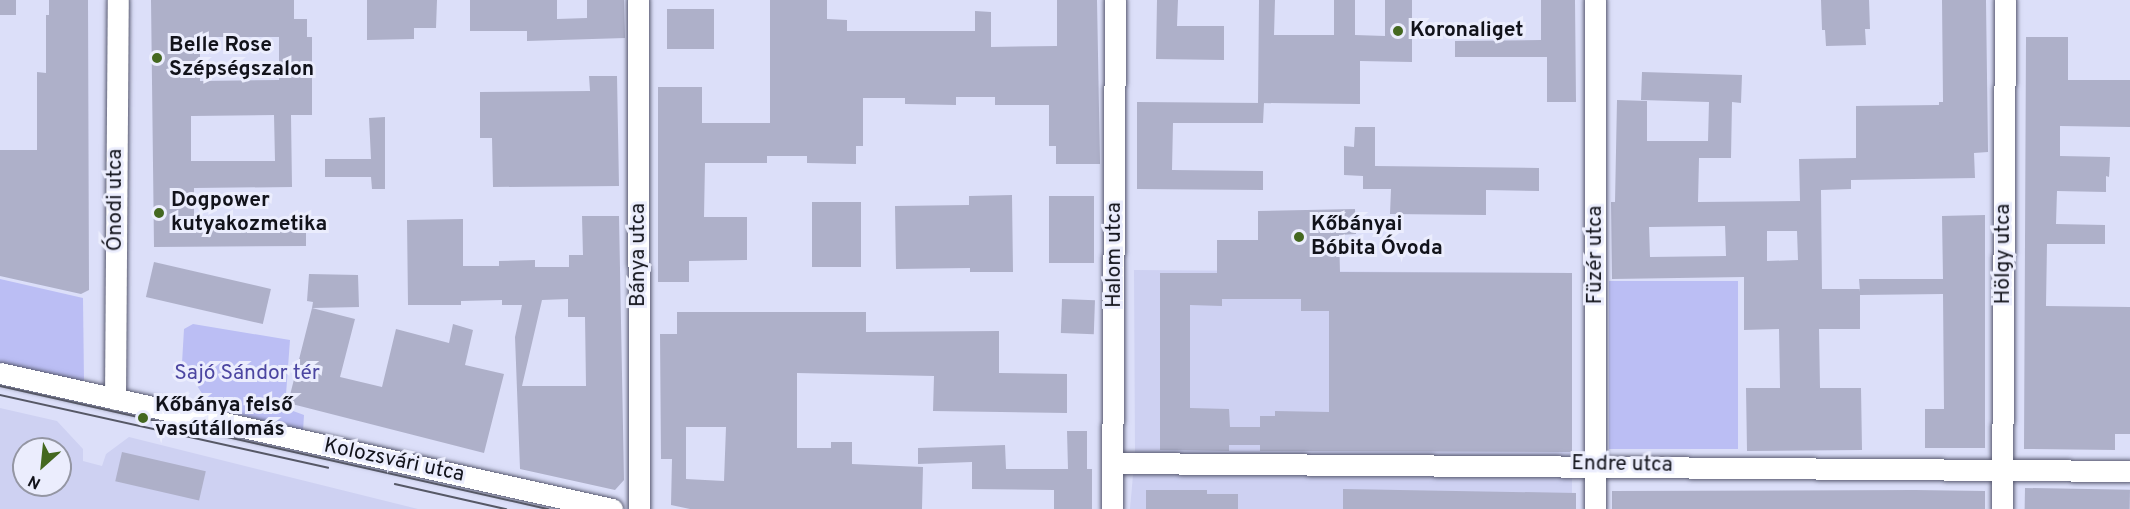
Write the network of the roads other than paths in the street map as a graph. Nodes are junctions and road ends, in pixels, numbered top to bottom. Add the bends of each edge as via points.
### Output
1 (118, 0) edge
2 (639, 0) edge
3 (1115, 0) edge
4 (1595, 0) edge
5 (2005, 0) edge
6 (0, 373) edge
7 (115, 399) junction
8 (1114, 463) junction
9 (1596, 465) junction
10 (2002, 470) junction
11 (2130, 471) edge
12 (612, 509) edge
13 (639, 509) edge
14 (1112, 509) edge
15 (1595, 509) edge
16 (2002, 509) edge

1 - 7 street, Ónodi utca
2 - 13 street, Bánya utca
3 - 8 street, Halom utca
4 - 9 street, Füzér utca
5 - 10 street, Hölgy utca
6 - 7 street, Kolozsvári utca
7 - 12 street, Kolozsvári utca
8 - 9 street, Endre utca
8 - 14 street, Halom utca
9 - 10 street, Endre utca
9 - 15 street, Füzér utca
10 - 11 street, Endre utca
10 - 16 street, Hölgy utca

